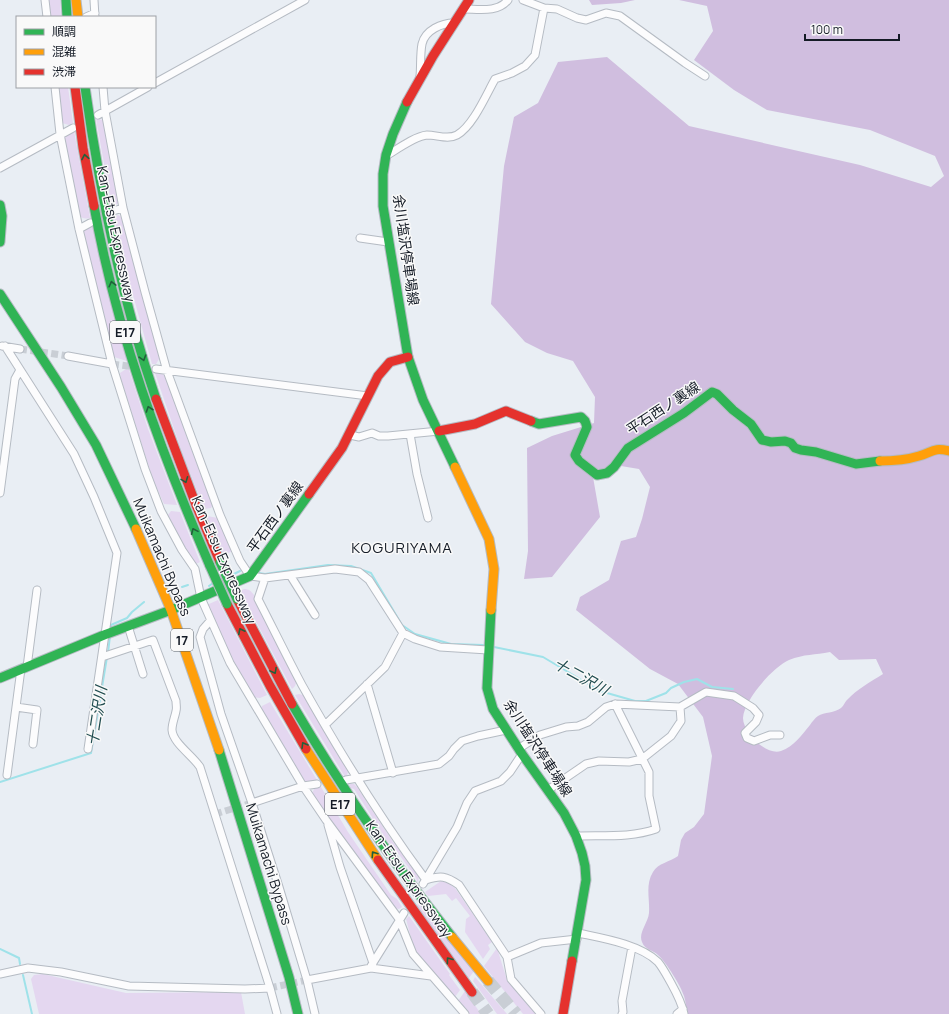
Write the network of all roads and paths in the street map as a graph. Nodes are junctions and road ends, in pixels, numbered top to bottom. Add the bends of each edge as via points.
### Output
1 (45, 0) edge
2 (66, 0) edge
3 (76, 0) edge
4 (94, 0) edge
5 (305, 0) edge
6 (469, 0) edge
7 (508, 0) edge
8 (523, 0) edge
9 (544, 8) junction
10 (464, 9) junction
11 (95, 15) edge
12 (47, 16) edge
13 (68, 16) edge
14 (78, 16) edge
15 (454, 23) junction
16 (705, 76) dead end
17 (420, 79) junction
18 (156, 82) edge
19 (55, 88) edge
20 (75, 88) edge
21 (85, 88) edge
22 (102, 88) edge
23 (146, 88) edge
24 (105, 110) junction
25 (98, 115) dead end
26 (73, 128) dead end
27 (60, 134) junction
28 (386, 156) junction
29 (0, 168) edge
30 (0, 205) edge
31 (123, 208) junction
32 (113, 212) dead end
33 (90, 223) dead end
34 (79, 229) junction
35 (360, 238) dead end
36 (0, 242) edge
37 (388, 242) junction
38 (0, 294) edge
39 (2, 346) edge
40 (20, 349) tunnel mouth
41 (68, 356) tunnel mouth
42 (408, 357) junction
43 (112, 364) junction
44 (156, 369) dead end
45 (20, 370) junction
46 (167, 371) junction
47 (368, 396) junction
48 (439, 431) junction
49 (410, 434) junction
50 (350, 435) junction
51 (949, 451) edge
52 (0, 493) edge
53 (428, 518) dead end
54 (290, 575) junction
55 (250, 576) junction
56 (265, 578) junction
57 (37, 590) dead end
58 (201, 598) junction
59 (171, 610) junction
60 (314, 615) dead end
61 (210, 621) junction
62 (128, 626) junction
63 (403, 633) junction
64 (104, 635) junction
65 (134, 646) junction
66 (488, 650) junction
67 (102, 657) junction
68 (24, 668) junction
69 (142, 674) dead end
70 (0, 678) edge
71 (367, 684) junction
72 (615, 704) junction
73 (16, 707) junction
74 (680, 707) junction
75 (325, 725) junction
76 (506, 730) junction
77 (780, 736) dead end
78 (34, 744) dead end
79 (88, 749) dead end
80 (520, 752) junction
81 (642, 759) junction
82 (393, 773) junction
83 (7, 775) dead end
84 (356, 779) junction
85 (346, 780) dead end
86 (316, 784) dead end
87 (303, 786) junction
88 (548, 790) junction
89 (252, 803) junction
90 (326, 820) junction
91 (576, 836) junction
92 (425, 882) junction
93 (404, 913) dead end
94 (399, 919) junction
95 (577, 936) junction
96 (632, 947) junction
97 (507, 957) junction
98 (372, 966) junction
99 (0, 974) edge
100 (431, 976) junction
101 (307, 980) junction
102 (488, 981) tunnel mouth
103 (270, 988) junction
104 (472, 992) tunnel mouth
105 (683, 1011) edge
106 (277, 1014) edge
107 (298, 1014) edge
108 (315, 1014) edge
109 (465, 1014) edge
110 (541, 1014) edge
111 (563, 1014) edge
112 (622, 1014) edge
113 (677, 1014) edge

1 - 12 street
2 - 13 main road
3 - 14 main road
4 - 11 street
5 - 18 street
6 - 10 main road, 余川塩沢停車場線
7 - 10 street via 505,4 490,10
8 - 9 street
9 - 16 street via 586,20 606,13 620,16
9 - 28 street via 535,55 525,66 495,79 472,120 457,135 426,135
10 - 15 main road, 余川塩沢停車場線
15 - 17 main road, 余川塩沢停車場線
15 - 17 street via 446,23 430,31 422,43
17 - 28 main road, 余川塩沢停車場線 via 396,123
19 - 27 street
104 -> 20 main road, Kan-Etsu Expressway / E17, bridge via 320,772 269,684 210,566 159,440 128,344 93,201
21 -> 102 main road, Kan-Etsu Expressway / E17, bridge via 103,198 138,342 186,484 220,562 261,647 298,715 354,805 428,907
22 - 24 street
23 - 24 street
24 - 25 street
24 - 31 street
26 - 27 street
27 - 29 street
27 - 34 street
28 - 37 main road, 余川塩沢停車場線 via 383,206
30 - 36 main road
31 - 32 street
31 - 46 street
33 - 34 street
34 - 43 street
35 - 37 street
37 - 42 main road, 余川塩沢停車場線
38 - 59 main road, Muikamachi Bypass / 17 via 62,387 96,445
39 - 40 street
39 - 45 street
41 - 43 street
42 - 47 main road, 平石西ノ裏線 via 390,362 378,376
42 - 48 main road, 余川塩沢停車場線 via 423,400
43 - 58 street via 161,511 195,569
44 - 46 street
45 - 52 street via 15,379
45 - 64 street via 74,454 117,553
46 - 47 street
46 - 55 street via 220,515 240,561
47 - 50 main road, 平石西ノ裏線
48 - 49 street
48 - 51 main road, 平石西ノ裏線 via 476,424 506,411 539,424 581,417 587,427 575,455 597,475 607,473 628,448 712,392 751,424 762,440 785,441 801,450 856,464 919,456 938,448
48 - 66 main road, 余川塩沢停車場線 via 489,539 494,569
49 - 50 street via 372,434 359,437
49 - 53 street
50 - 55 main road, 平石西ノ裏線
54 - 56 street
54 - 60 street
54 - 63 street via 335,569 359,572 369,580
55 - 56 street
55 - 58 main road
56 - 75 street via 258,599
57 - 68 street
58 - 59 main road
58 - 61 street
59 - 62 main road
59 - 107 main road, Muikamachi Bypass / 17 via 231,785
61 - 87 street via 230,663
61 - 89 street via 202,629 200,637 221,714
62 - 64 main road
62 - 65 street
63 - 66 street via 415,640 440,647
63 - 71 street via 385,667
64 - 67 street
64 - 68 main road
65 - 67 street
65 - 69 street
65 - 103 street via 153,640 176,702 172,730 174,738 200,767
66 - 76 main road, 余川塩沢停車場線 via 487,688 493,709
67 - 79 street
68 - 70 main road
68 - 73 street
71 - 75 street
71 - 82 street
72 - 74 street
72 - 80 street via 606,707 588,722 540,735
72 - 81 street
73 - 78 street via 36,710
73 - 83 street
74 - 77 street via 706,692 734,696 759,715 746,733 747,738 754,741
74 - 81 street via 681,721 671,736
75 - 84 street
76 - 80 main road, 余川塩沢停車場線
76 - 82 street via 462,741 439,764
80 - 88 main road, 余川塩沢停車場線
80 - 92 street via 510,772 501,781 475,791
81 - 88 street via 586,764
81 - 91 street via 649,772 649,796 656,829 626,835
82 - 84 street
84 - 85 street
84 - 92 street
86 - 87 street
87 - 89 street
87 - 90 street
88 - 91 main road, 余川塩沢停車場線
89 - 101 street
90 - 94 street
90 - 98 street
91 - 95 main road, 余川塩沢停車場線 via 585,866 586,880
92 - 97 street via 437,876 449,878 459,885
93 - 94 street
94 - 98 street
94 - 100 street via 413,954
95 - 96 street via 618,941
95 - 97 street via 541,943
95 - 111 main road, 余川塩沢停車場線
96 - 105 street via 651,955 659,963 676,992
96 - 112 street
97 - 110 street via 511,979
98 - 100 street
98 - 101 street
99 - 103 street via 28,968 129,986
100 - 109 street
101 - 108 street
103 - 106 street
105 - 113 street

